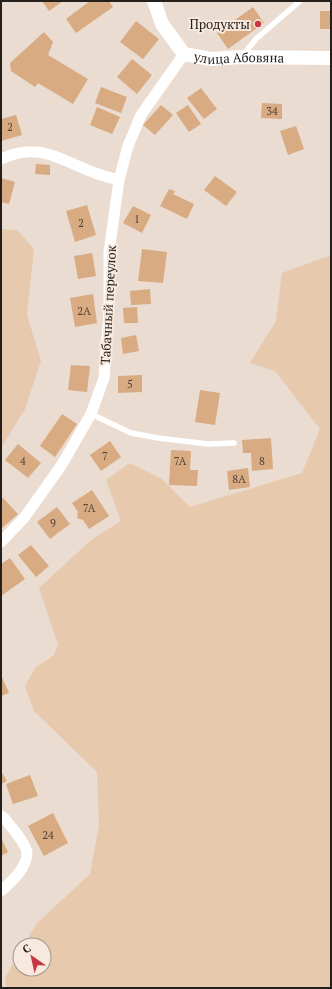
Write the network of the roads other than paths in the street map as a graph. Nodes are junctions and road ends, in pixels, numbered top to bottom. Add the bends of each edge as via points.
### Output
1 (154, 1) edge
2 (300, 1) edge
3 (184, 54) junction
4 (241, 57) junction
5 (331, 58) edge
6 (1, 159) edge
7 (119, 180) junction
8 (91, 414) junction
9 (234, 443) dead end
10 (1, 542) edge
11 (1, 816) edge
12 (1, 891) edge

1 - 3 street, улица Абовяна via 162,24
2 - 4 lane via 256,38
3 - 4 street, улица Абовяна via 211,59
3 - 7 street, Табачный переулок via 141,115 128,146
4 - 5 street, улица Абовяна
6 - 7 street via 13,153 35,151
7 - 8 street, Табачный переулок via 109,252 110,310 104,378
8 - 9 lane via 130,433 208,444
8 - 10 street, Табачный переулок via 61,466 24,518
11 - 12 street via 27,852 25,863 14,879

